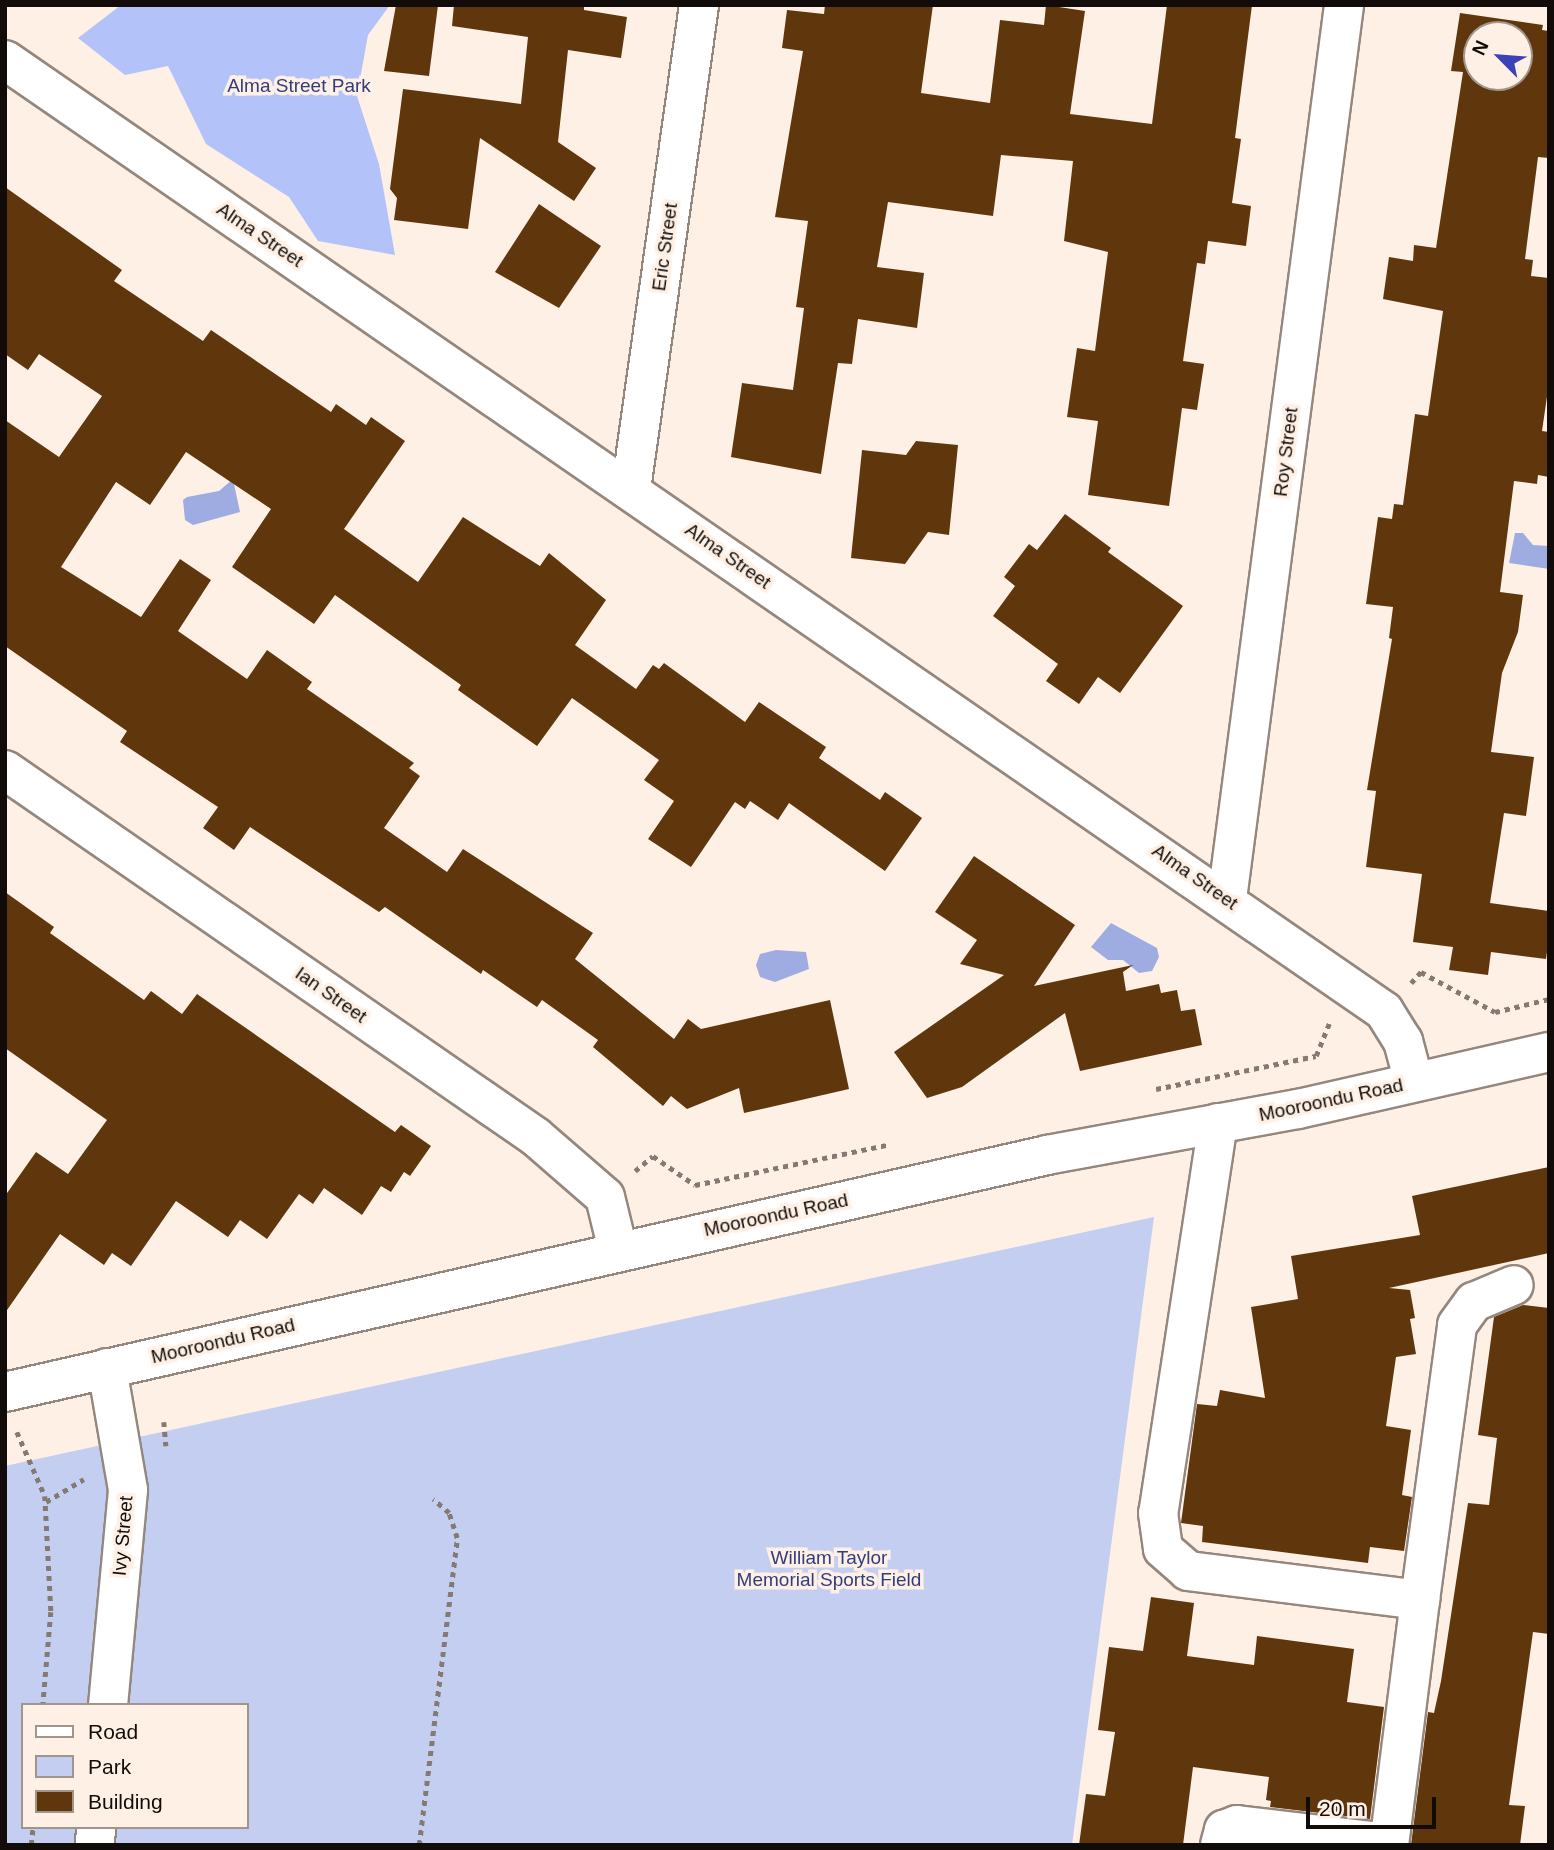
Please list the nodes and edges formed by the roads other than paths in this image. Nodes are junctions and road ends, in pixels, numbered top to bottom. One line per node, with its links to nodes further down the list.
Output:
1 (699, 5): 4 (street, Eric Street)
2 (1344, 5): 6 (street, Roy Street)
3 (5, 60): 4 (street, Alma Street)
4 (631, 489): 6 (street, Alma Street)
5 (5, 770): 10 (street, Ian Street)
6 (1227, 899): 8 (street, Alma Street)
7 (1549, 1052): 8 (street, Mooroondu Road)
8 (1414, 1082): 9 (street, Mooroondu Road)
9 (1218, 1124): 10 (street, Mooroondu Road); 14 (street)
10 (618, 1250): 12 (street, Mooroondu Road)
11 (1514, 1285): 14 (street)
12 (107, 1368): 13 (street, Mooroondu Road); 15 (street, Ivy Street)
13 (6, 1392)
14 (1420, 1600): 16 (street)
15 (108, 1703)
16 (1389, 1844): 17 (street)
17 (1220, 1845)

